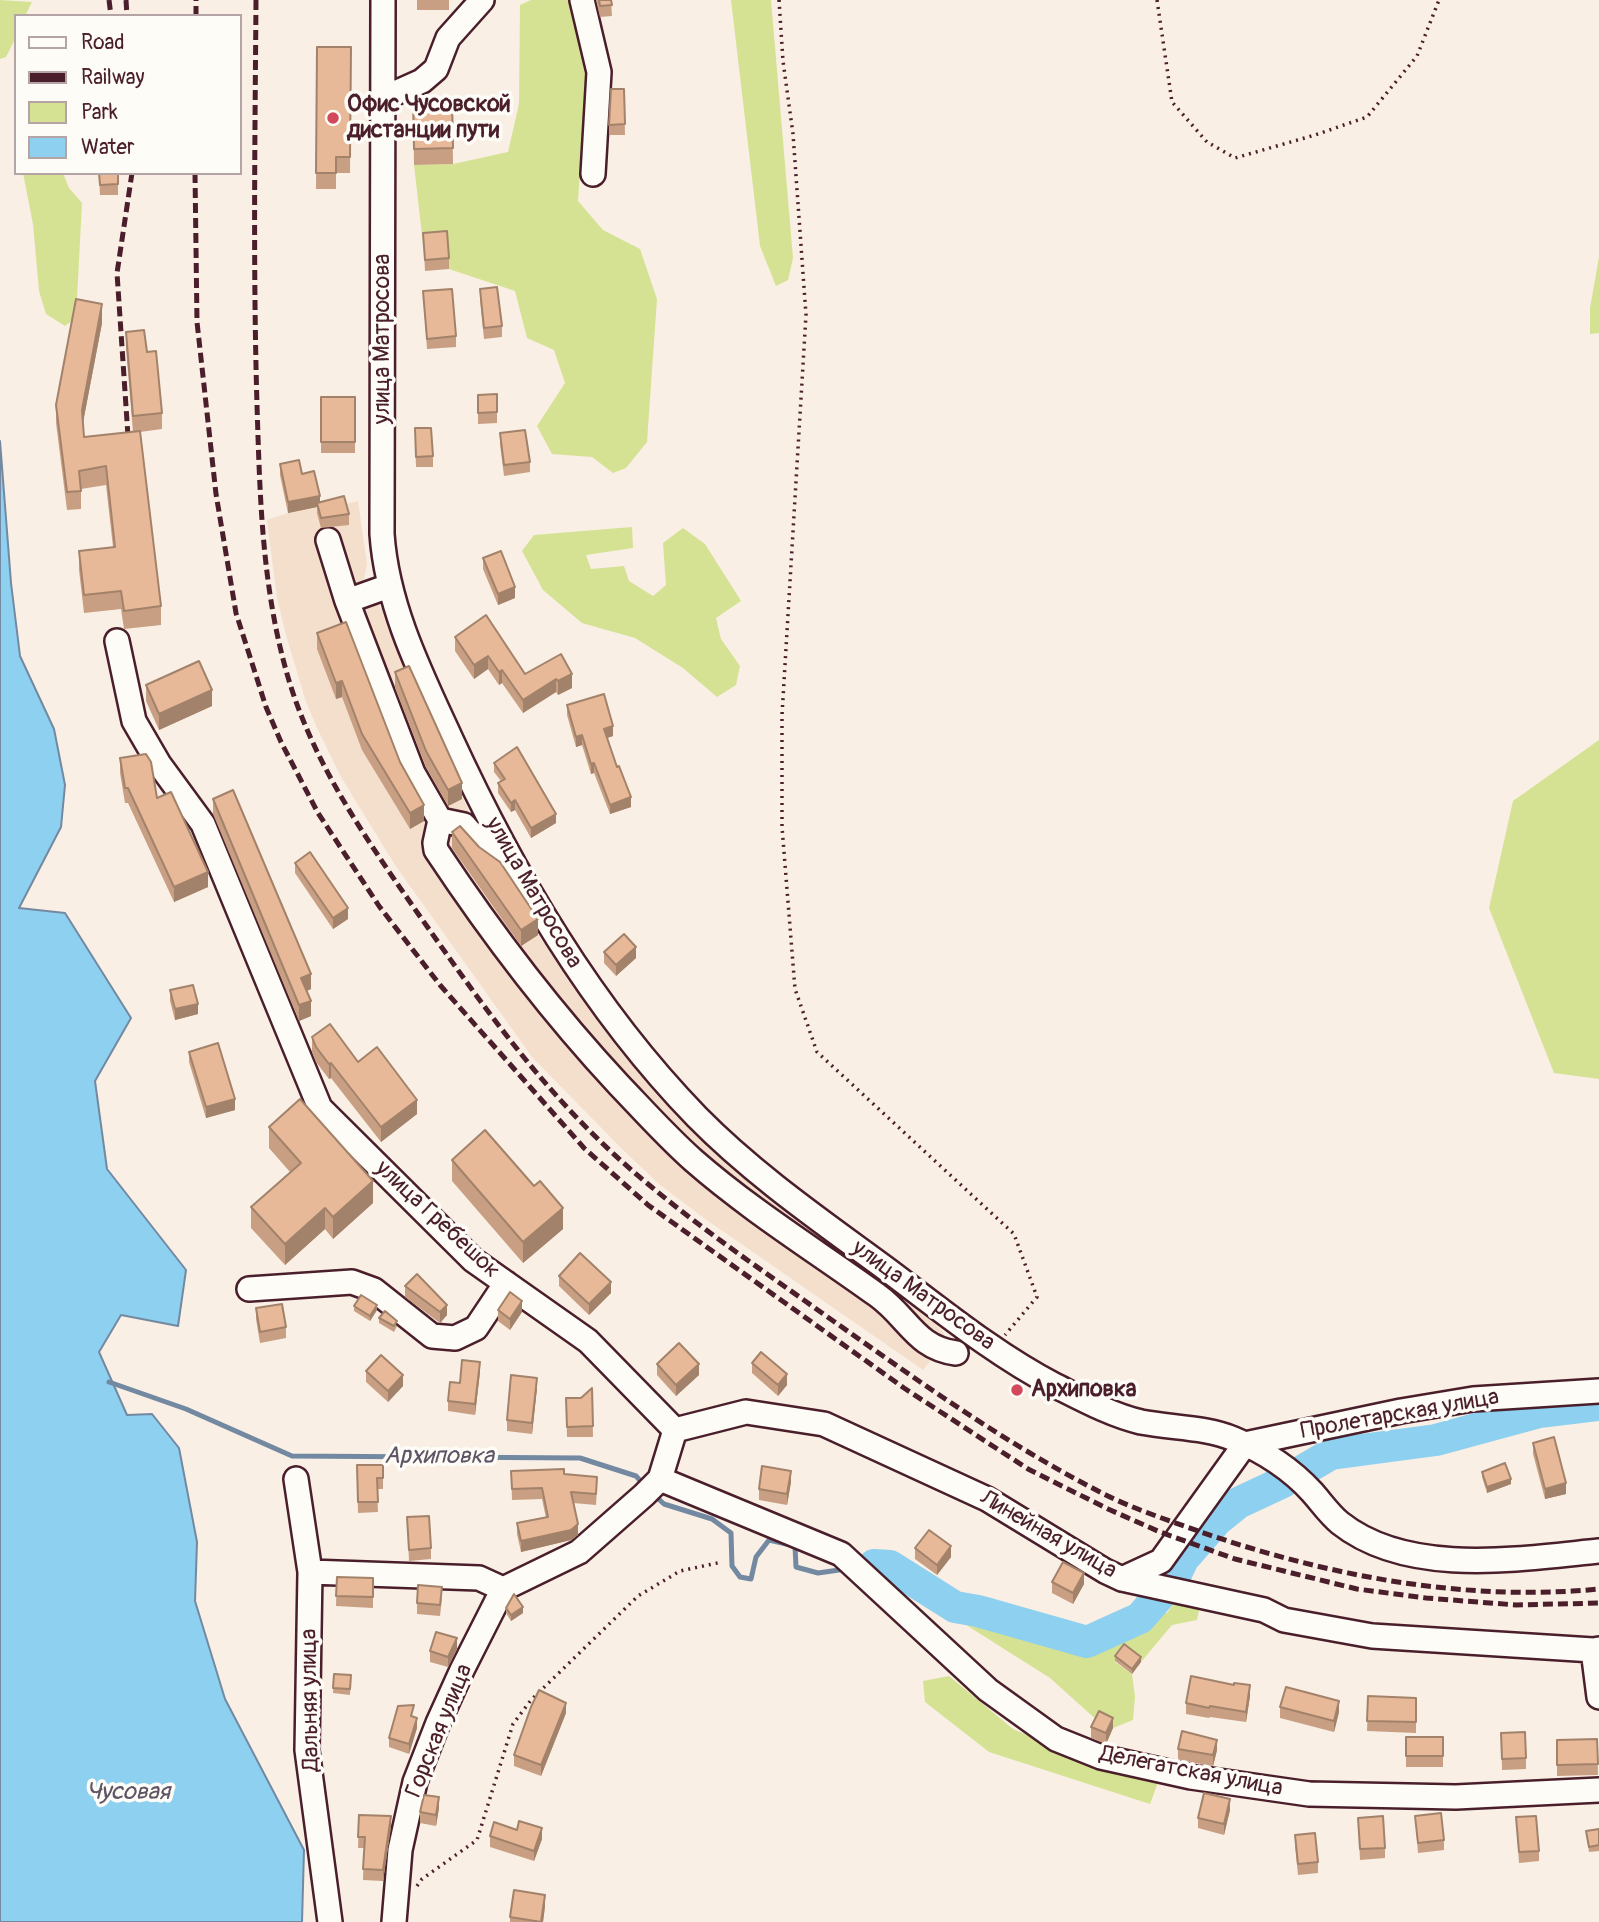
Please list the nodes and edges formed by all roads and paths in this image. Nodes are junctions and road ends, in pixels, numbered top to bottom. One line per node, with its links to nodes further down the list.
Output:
1 (383, 0): 7 (street, улица Матросова)
2 (482, 0): 7 (street)
3 (582, 0): 8 (street)
4 (779, 0): 17 (path)
5 (1157, 0): 6 (path)
6 (1439, 0)
7 (384, 98): 10 (street, улица Матросова)
8 (593, 174)
9 (328, 540): 11 (street)
10 (389, 586): 11 (street); 14 (street, улица Матросова)
11 (346, 601): 13 (street)
12 (117, 641): 15 (street, улица Гребешок)
13 (440, 820): 14 (street); 18 (street)
14 (516, 869): 17 (street, улица Матросова)
15 (506, 1283): 16 (street); 20 (street, улица Гребешок)
16 (249, 1289)
17 (993, 1348): 21 (street, улица Матросова)
18 (956, 1353)
19 (1599, 1391): 21 (street, Пролетарская улица)
20 (675, 1430): 23 (street); 27 (street, Линейная улица)
21 (1245, 1444): 24 (street); 27 (street)
22 (296, 1479): 26 (street, Дальняя улица)
23 (652, 1487): 28 (street); 31 (street, Делегатская улица)
24 (1599, 1551)
25 (722, 1562): 32 (path)
26 (310, 1572): 28 (street); 33 (street, Дальняя улица)
27 (1122, 1578): 29 (street, Линейная улица)
28 (503, 1589): 34 (street, Горская улица)
29 (1596, 1650): 30 (street)
30 (1599, 1697)
31 (1599, 1790)
32 (415, 1889)
33 (330, 1922)
34 (394, 1922)

